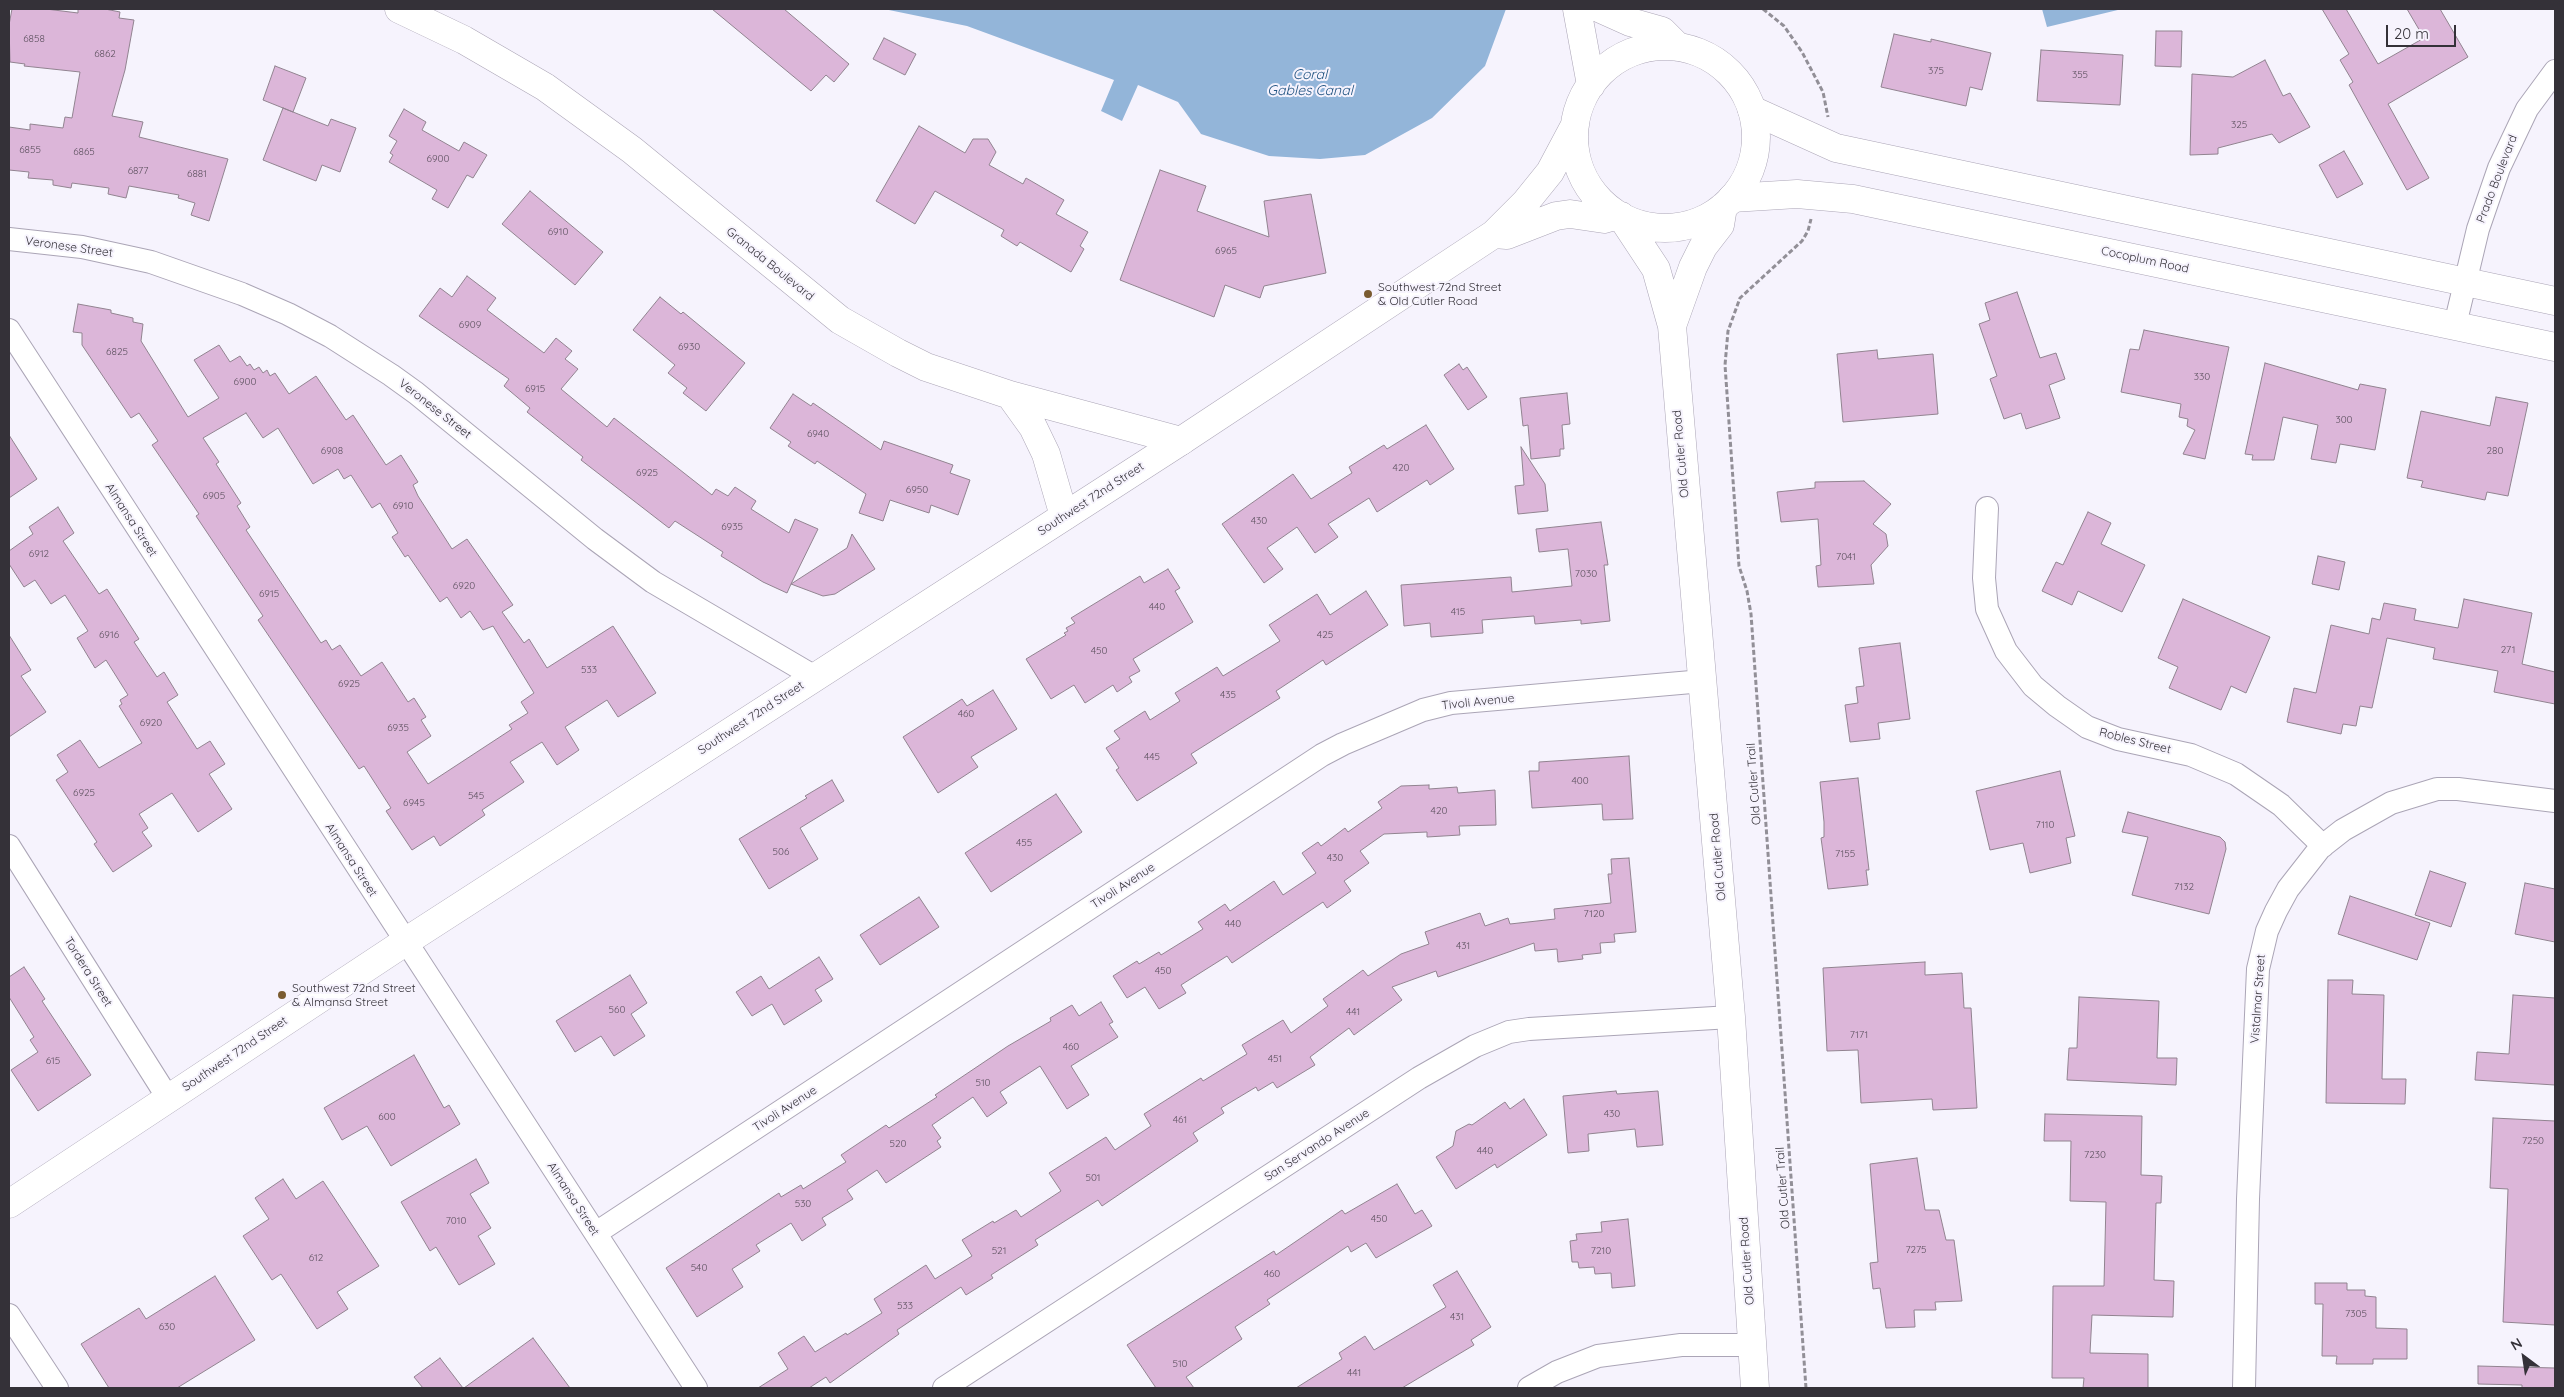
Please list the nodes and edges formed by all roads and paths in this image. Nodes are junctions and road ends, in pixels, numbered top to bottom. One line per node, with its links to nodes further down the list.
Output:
1 (399, 9): 22 (main road, Granada Boulevard)
2 (1577, 9): 7 (main road)
3 (1601, 9): 5 (main road)
4 (1763, 9): 9 (path)
5 (1678, 47): 7 (main road); 8 (main road)
6 (2555, 71): 16 (street, Prado Boulevard)
7 (1590, 85): 10 (main road)
8 (1752, 110): 11 (main road); 16 (main road)
9 (1828, 120)
10 (1575, 125): 13 (main road); 14 (main road, Southwest 72nd Street)
11 (1727, 202): 13 (main road); 18 (main road, Cocoplum Road); 19 (main road, Old Cutler Road)
12 (1812, 212): 43 (path, Old Cutler Trail)
13 (1620, 215): 14 (main road, Southwest 72nd Street); 19 (main road, Old Cutler Road)
14 (1494, 234): 23 (main road, Southwest 72nd Street)
15 (9, 239): 26 (street, Veronese Street)
16 (2464, 281): 17 (main road); 18 (street, Prado Boulevard)
17 (2555, 301)
18 (2454, 325): 21 (main road, Cocoplum Road)
19 (1672, 326): 27 (main road, Old Cutler Road)
20 (9, 330): 31 (street, Almansa Street)
21 (2555, 347)
22 (1010, 394): 23 (main road, Granada Boulevard); 25 (main road)
23 (1181, 441): 25 (main road, Southwest 72nd Street)
24 (1986, 508): 30 (street, Robles Street)
25 (1064, 516): 26 (main road, Southwest 72nd Street)
26 (814, 677): 31 (main road, Southwest 72nd Street)
27 (1703, 681): 32 (main road, Old Cutler Road); 35 (street, Tivoli Avenue)
28 (2555, 801): 30 (street, Vistalmar Street)
29 (9, 846): 33 (street, Tordera Street)
30 (2323, 846): 44 (street, Vistalmar Street)
31 (405, 942): 33 (main road, Southwest 72nd Street); 35 (street, Almansa Street)
32 (1732, 1017): 37 (main road, Old Cutler Road); 40 (street, San Servando Avenue)
33 (168, 1098): 34 (main road, Southwest 72nd Street)
34 (9, 1204)
35 (596, 1233): 39 (street, Almansa Street)
36 (9, 1315): 38 (street)
37 (1753, 1345): 41 (street); 42 (main road, Old Cutler Road)
38 (57, 1388)
39 (696, 1388)
40 (944, 1388)
41 (1529, 1388)
42 (1755, 1388)
43 (1806, 1388)
44 (2244, 1388)

